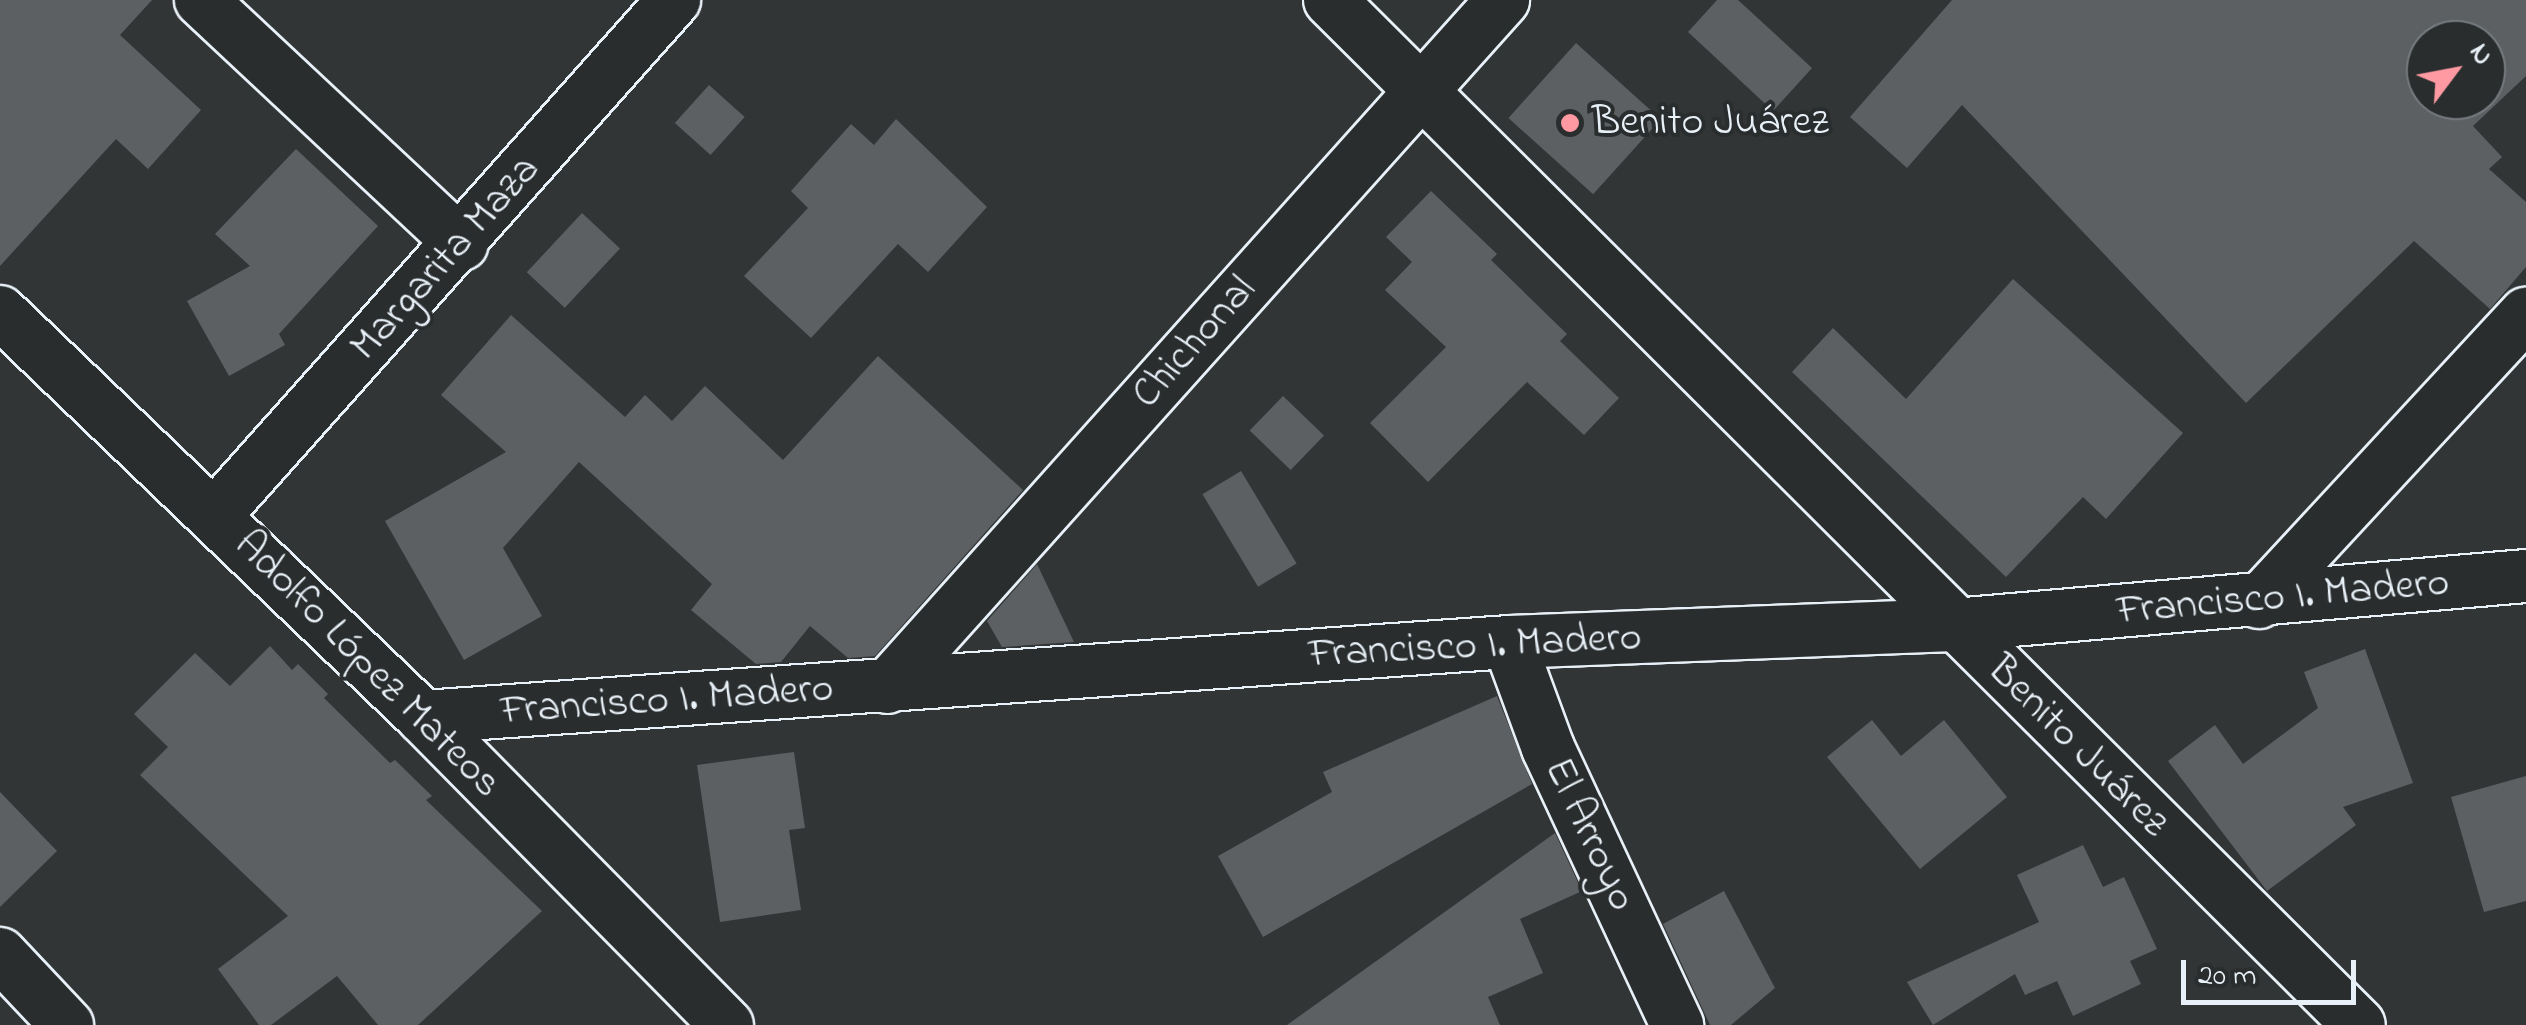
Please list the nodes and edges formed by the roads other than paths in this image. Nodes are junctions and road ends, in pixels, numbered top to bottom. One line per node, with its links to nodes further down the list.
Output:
1 (201, 0): 6 (street)
2 (674, 0): 6 (street, Margarita Maza)
3 (1330, 0): 5 (street, Benito Juárez)
4 (1502, 0): 5 (street, Chichonal)
5 (1422, 89): 12 (street, Benito Juárez); 14 (street, Chichonal)
6 (462, 244): 9 (street, Margarita Maza)
7 (0, 312): 9 (street, Adolfo López Mateos)
8 (2526, 314): 11 (street)
9 (215, 515): 15 (street, Adolfo López Mateos)
10 (2526, 576): 11 (street, Francisco I. Madero)
11 (2259, 602): 12 (street, Francisco I. Madero)
12 (1954, 625): 13 (street, Francisco I. Madero); 20 (street, Benito Juárez)
13 (1509, 642): 14 (street, Francisco I. Madero); 19 (street, El Arroyo)
14 (888, 687): 15 (street, Francisco I. Madero)
15 (423, 717): 18 (street, Adolfo López Mateos)
16 (0, 954): 17 (street)
17 (66, 1025)
18 (727, 1025)
19 (1677, 1025)
20 (2359, 1025)

